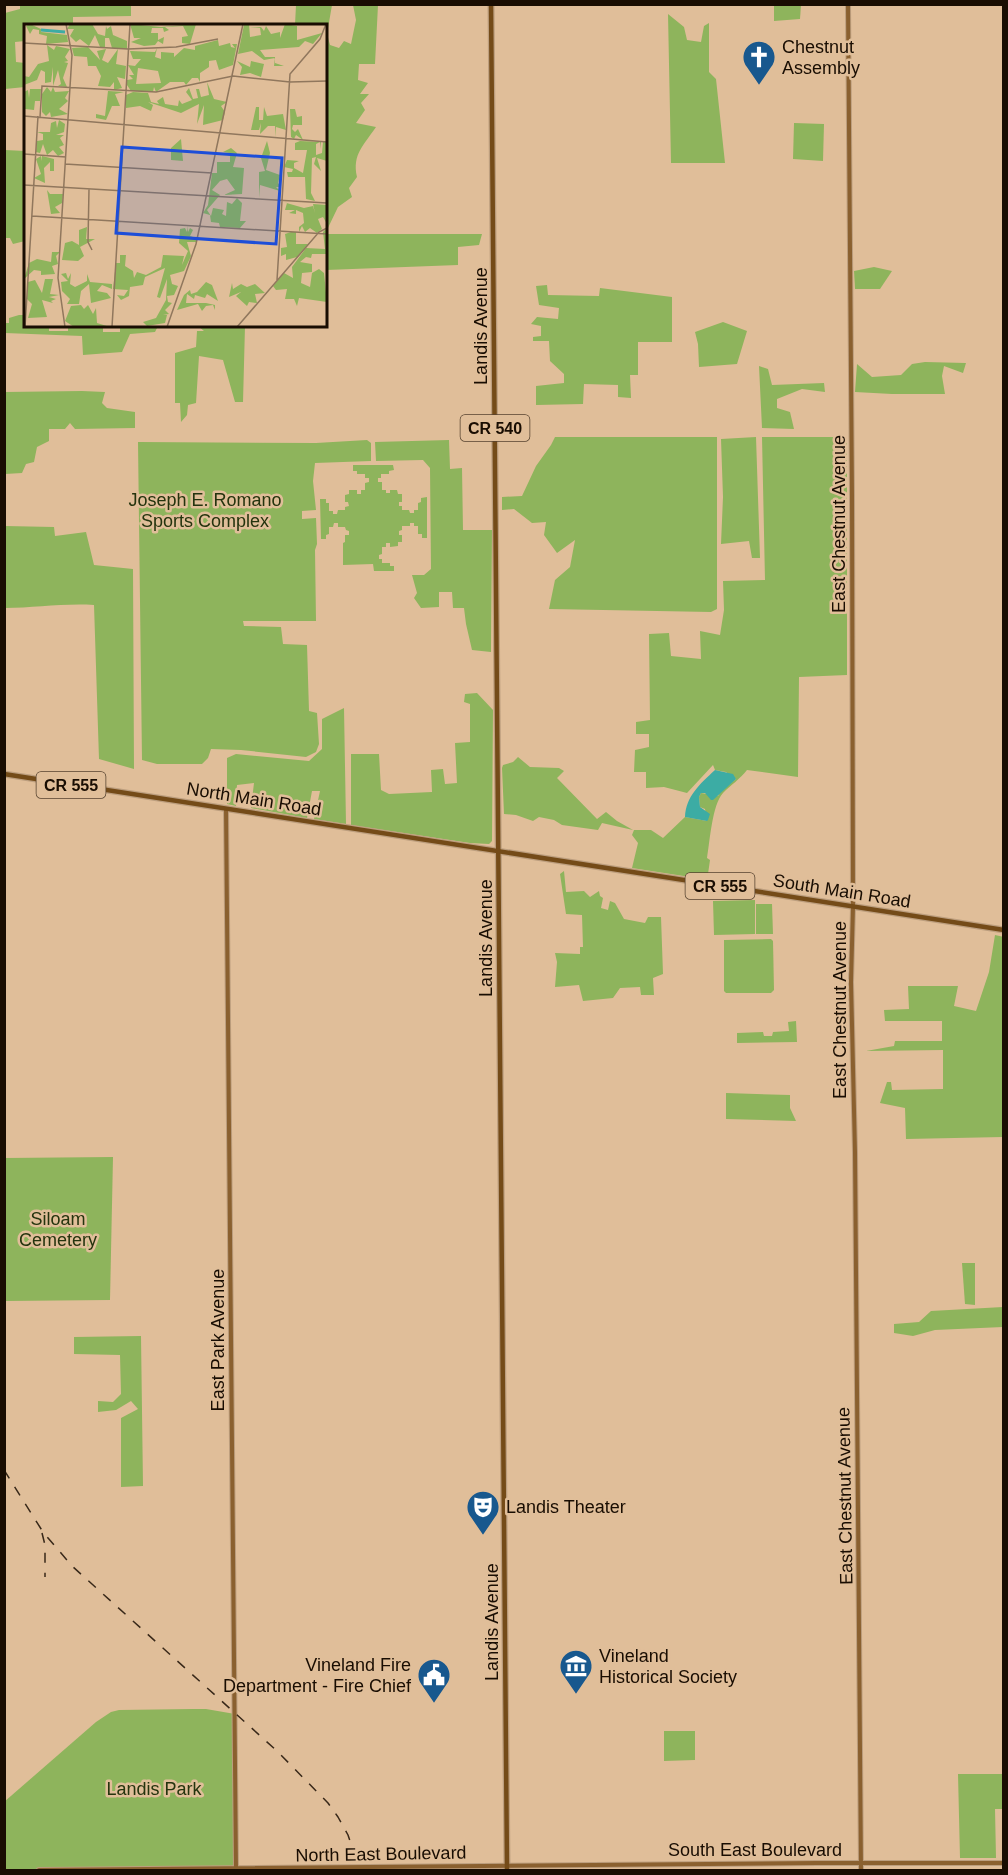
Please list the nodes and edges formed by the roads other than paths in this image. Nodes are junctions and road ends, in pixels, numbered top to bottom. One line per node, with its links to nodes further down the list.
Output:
1 (491, 4): 5 (main road, Landis Avenue / CR 540)
2 (848, 4): 6 (main road, East Chestnut Avenue)
3 (4, 774): 4 (main road, North Main Road / CR 555)
4 (226, 809): 5 (main road, North Main Road); 12 (main road, East Park Avenue)
5 (499, 851): 6 (main road, South Main Road / CR 555); 10 (main road, Landis Avenue)
6 (853, 907): 7 (main road, South Main Road / CR 555); 8 (main road, East Chestnut Avenue)
7 (1004, 930)
8 (861, 1863): 9 (main road, South East Boulevard); 10 (main road, South East Boulevard); 13 (main road, East Chestnut Avenue)
9 (1004, 1863)
10 (507, 1868): 12 (main road, North East Boulevard)
11 (39, 1870): 12 (main road, North East Boulevard)
12 (236, 1870)
13 (861, 1870)

